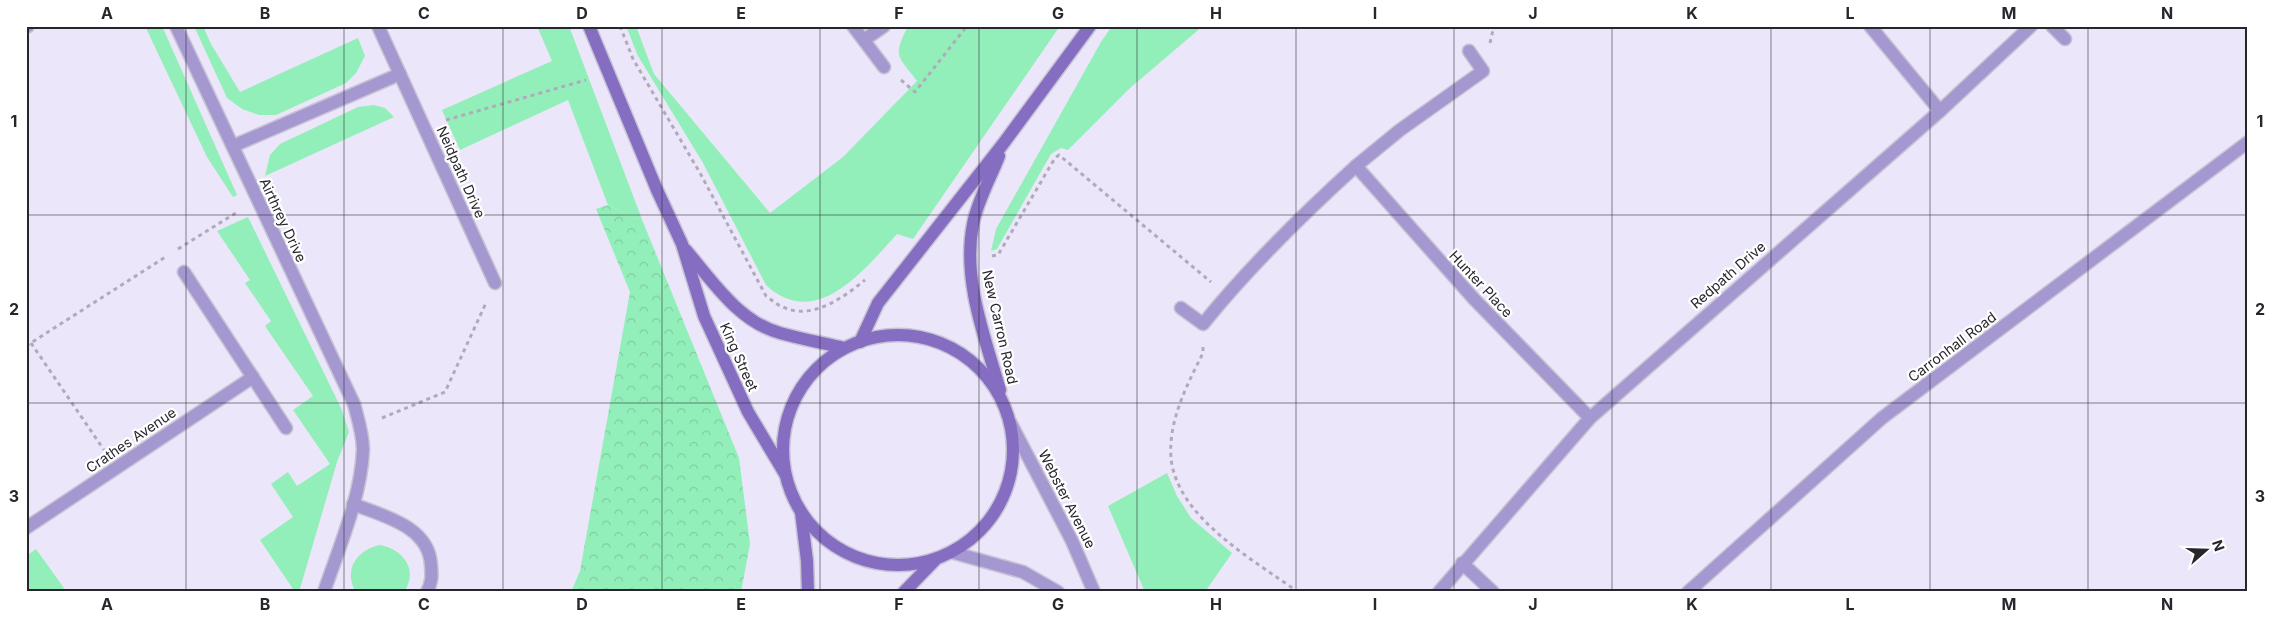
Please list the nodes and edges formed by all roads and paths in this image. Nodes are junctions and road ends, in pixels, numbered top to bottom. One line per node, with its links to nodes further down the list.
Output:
1 (176, 26): 23 (street, Airthrey Drive)
2 (378, 26): 18 (street, Neidpath Drive)
3 (589, 26): 17 (main road, King Street)
4 (620, 26): 15 (path)
5 (853, 26): 13 (street)
6 (884, 26): 13 (street)
7 (967, 26): 16 (path)
8 (1090, 26): 22 (main road, New Carron Road)
9 (1870, 26): 19 (street)
10 (2031, 26): 19 (street, Redpath Drive)
11 (2052, 26): 12 (street)
12 (2065, 38)
13 (864, 40): 16 (street)
14 (1469, 51): 24 (street)
15 (633, 59): 17 (path); 29 (path)
16 (884, 67)
17 (607, 71): 20 (path); 26 (main road, King Street)
18 (400, 74): 20 (street, Neidpath Drive); 23 (street)
19 (1940, 111): 40 (street, Redpath Drive)
20 (424, 126): 30 (street, Neidpath Drive)
21 (2248, 142): 61 (street, Carronhall Road)
22 (1003, 144): 27 (main road, New Carron Road); 34 (main road, New Carron Road)
23 (233, 146): 25 (street, Airthrey Drive)
24 (1356, 166): 31 (street); 40 (street, Hunter Place)
25 (258, 200): 35 (path); 42 (street, Airthrey Drive)
26 (682, 244): 37 (main road, King Street); 45 (main road, King Street)
27 (970, 260): 31 (path); 39 (main road, New Carron Road)
28 (184, 272): 38 (street)
29 (868, 277)
30 (495, 283): 42 (path)
31 (1227, 295): 33 (street)
32 (1181, 308): 33 (street)
33 (1203, 324): 58 (path)
34 (860, 342): 37 (main road); 39 (main road)
35 (31, 343): 36 (path); 44 (path)
36 (26, 346)
37 (844, 348): 45 (main road)
38 (253, 377): 43 (street); 44 (street, Crathes Avenue)
39 (1003, 402): 41 (main road)
40 (1590, 418): 51 (street, Redpath Drive)
41 (1010, 422): 49 (main road); 57 (street, Webster Avenue)
42 (361, 427): 46 (street, Airthrey Drive)
43 (286, 428)
44 (116, 468): 48 (street, Crathes Avenue)
45 (786, 476): 47 (main road)
46 (353, 504): 52 (street, Airthrey Drive); 53 (street)
47 (801, 512): 50 (main road); 54 (main road)
48 (26, 528)
49 (951, 552): 50 (main road); 56 (street)
50 (936, 559): 55 (main road)
51 (1462, 563): 59 (street, Redpath Drive); 60 (street)
52 (324, 592)
53 (427, 592)
54 (808, 592)
55 (904, 592)
56 (1058, 592)
57 (1094, 592)
58 (1298, 592)
59 (1439, 592)
60 (1493, 592)
61 (1688, 592)

